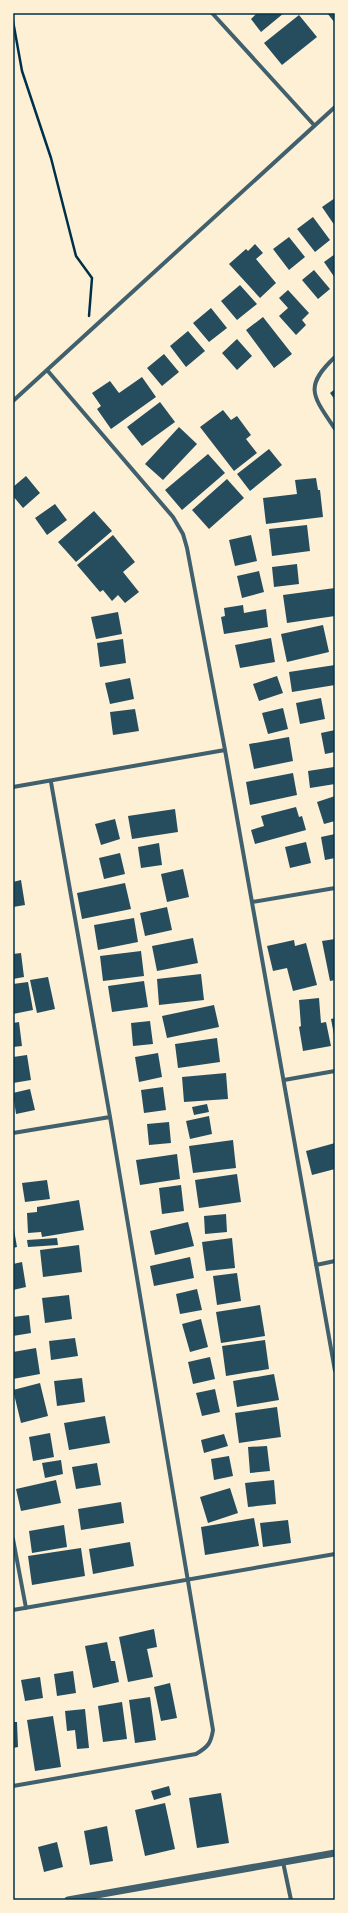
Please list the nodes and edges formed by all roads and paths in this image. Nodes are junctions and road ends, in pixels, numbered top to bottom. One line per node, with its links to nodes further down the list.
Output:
1 (212, 13): 4 (street)
2 (13, 21): 5 (path)
3 (335, 106): 4 (street)
4 (314, 126): 5 (street)
5 (88, 333): 7 (street)
6 (335, 357): 9 (street)
7 (47, 370): 8 (street); 10 (street)
8 (13, 401)
9 (335, 429)
10 (225, 750): 11 (street); 14 (street)
11 (51, 782): 12 (street); 17 (street)
12 (13, 787)
13 (335, 888): 14 (street)
14 (252, 902): 16 (street)
15 (335, 1071): 16 (street)
16 (284, 1080): 20 (street)
17 (110, 1117): 18 (street); 24 (street)
18 (13, 1133)
19 (335, 1261): 20 (street)
20 (316, 1265): 21 (street)
21 (335, 1370)
22 (13, 1538): 25 (street)
23 (335, 1554): 24 (street)
24 (189, 1579): 25 (street); 27 (street)
25 (26, 1608): 26 (street)
26 (13, 1610)
27 (13, 1786)
28 (335, 1853): 29 (street)
29 (283, 1862): 30 (street); 31 (street)
30 (68, 1900)
31 (291, 1900)

